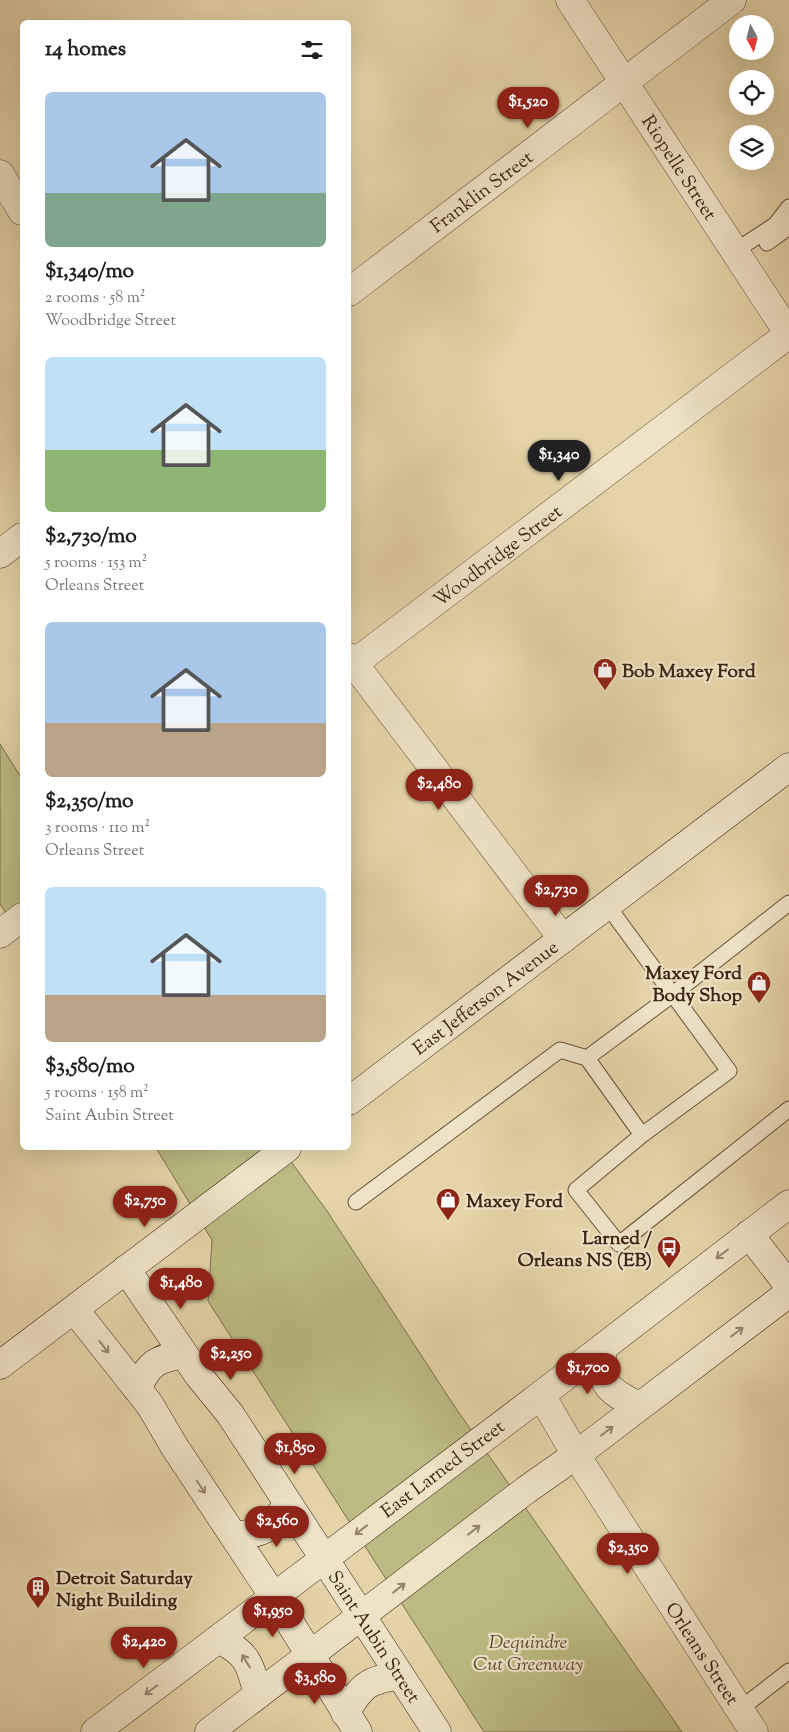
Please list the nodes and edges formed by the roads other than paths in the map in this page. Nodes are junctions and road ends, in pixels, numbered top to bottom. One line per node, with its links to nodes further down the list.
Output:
1 (570, 0): 3 (street, Riopelle Street)
2 (732, 0): 3 (street, Franklin Street)
3 (624, 82): 8 (street, Riopelle Street); 9 (street, Franklin Street)
4 (0, 174): 5 (street)
5 (20, 207)
6 (789, 207): 8 (lane)
7 (789, 227): 8 (lane)
8 (738, 256): 10 (street, Riopelle Street)
9 (351, 290)
10 (789, 334): 13 (street, Woodbridge Street)
11 (20, 539): 12 (street)
12 (0, 554)
13 (351, 661)
14 (351, 663): 20 (street)
15 (789, 767): 17 (street, East Jefferson Avenue)
16 (789, 903): 21 (lane)
17 (607, 905): 20 (street, East Jefferson Avenue); 21 (lane)
18 (20, 919): 19 (street)
19 (0, 934)
20 (563, 939): 23 (street, East Jefferson Avenue)
21 (672, 995): 22 (lane); 25 (lane)
22 (587, 1058): 25 (lane); 27 (lane)
23 (351, 1099)
24 (789, 1109): 25 (lane)
25 (642, 1136)
26 (283, 1151): 30 (street)
27 (356, 1202)
28 (789, 1204): 29 (street, East Larned Street)
29 (749, 1234): 31 (street); 34 (street, East Larned Street, one-way to 34)
30 (126, 1270): 33 (street); 35 (street, Saint Aubin Street)
31 (789, 1286)
32 (789, 1293): 39 (street, one-way to 32)
33 (74, 1309): 36 (street); 37 (street, one-way to 37)
34 (603, 1347): 38 (street, East Larned Street); 39 (street)
35 (184, 1354): 37 (street); 41 (street, Saint Aubin Street)
36 (0, 1364)
37 (137, 1389): 42 (street, one-way to 42)
38 (541, 1395): 40 (street, Orleans Street); 43 (street, East Larned Street, one-way to 43)
39 (639, 1406): 40 (street, one-way to 39)
40 (576, 1455): 45 (street, one-way to 40); 51 (street, Orleans Street)
41 (288, 1504): 42 (street); 43 (street, Saint Aubin Street)
42 (234, 1536): 44 (street)
43 (324, 1558): 44 (street, East Larned Street); 45 (street, Saint Aubin Street)
44 (274, 1597): 46 (street, East Larned Street); 47 (street)
45 (362, 1617): 47 (street); 49 (street, Saint Aubin Street)
46 (218, 1639): 50 (street, one-way to 46); 53 (street, East Larned Street, one-way to 53)
47 (310, 1656): 50 (street); 52 (street)
48 (789, 1671): 51 (lane)
49 (400, 1675): 52 (street); 55 (street, Saint Aubin Street)
50 (258, 1695): 54 (street)
51 (740, 1709): 56 (street, Orleans Street)
52 (352, 1722)
53 (95, 1732)
54 (210, 1732)
55 (437, 1732)
56 (754, 1732)

